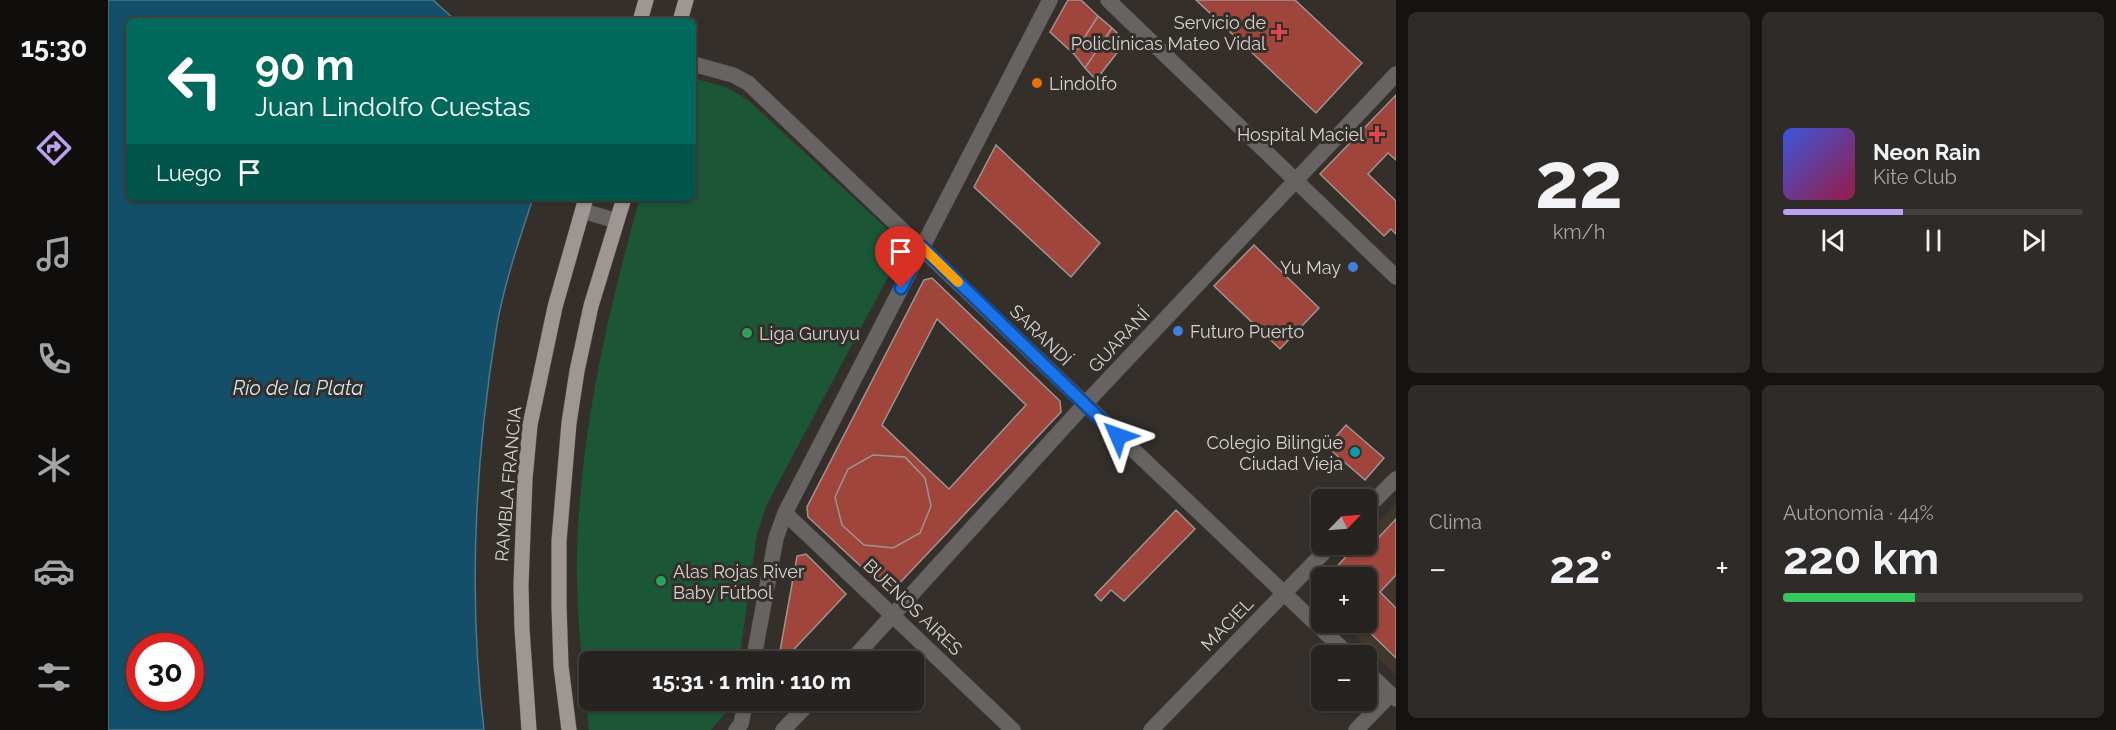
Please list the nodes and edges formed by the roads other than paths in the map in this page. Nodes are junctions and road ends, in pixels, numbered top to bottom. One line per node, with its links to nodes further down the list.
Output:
1 (646, 0): 5 (main road)
2 (686, 0): 6 (main road)
3 (1050, 0): 13 (street)
4 (1108, 0): 9 (street)
5 (641, 18)
6 (681, 18)
7 (696, 65): 13 (street, SARANDÍ)
8 (1396, 74): 9 (street, GUARANÍ)
9 (1295, 181): 14 (street); 15 (street, GUARANÍ)
10 (623, 201): 12 (main road)
11 (584, 204): 12 (street, RAMBLA FRANCIA); 30 (main road, RAMBLA FRANCIA)
12 (617, 221): 31 (main road)
13 (922, 247): 15 (street, SARANDÍ); 18 (street)
14 (1396, 277)
15 (1085, 404): 20 (street, SARANDÍ); 21 (street, GUARANÍ)
16 (1396, 479): 17 (street)
17 (1377, 498)
18 (785, 513): 21 (street, BUENOS AIRES); 23 (street)
19 (1321, 555): 20 (street, MACIEL)
20 (1285, 593): 22 (street, SARANDÍ); 34 (street, MACIEL)
21 (893, 616): 24 (street, GUARANÍ); 33 (street, BUENOS AIRES)
22 (1339, 645)
23 (755, 651)
24 (860, 651)
25 (1377, 682): 26 (street)
26 (1393, 697): 35 (street)
27 (744, 711): 29 (street)
28 (801, 711): 32 (street)
29 (740, 728)
30 (529, 730)
31 (569, 730)
32 (783, 730)
33 (1013, 730)
34 (1151, 730)
35 (1356, 730)

